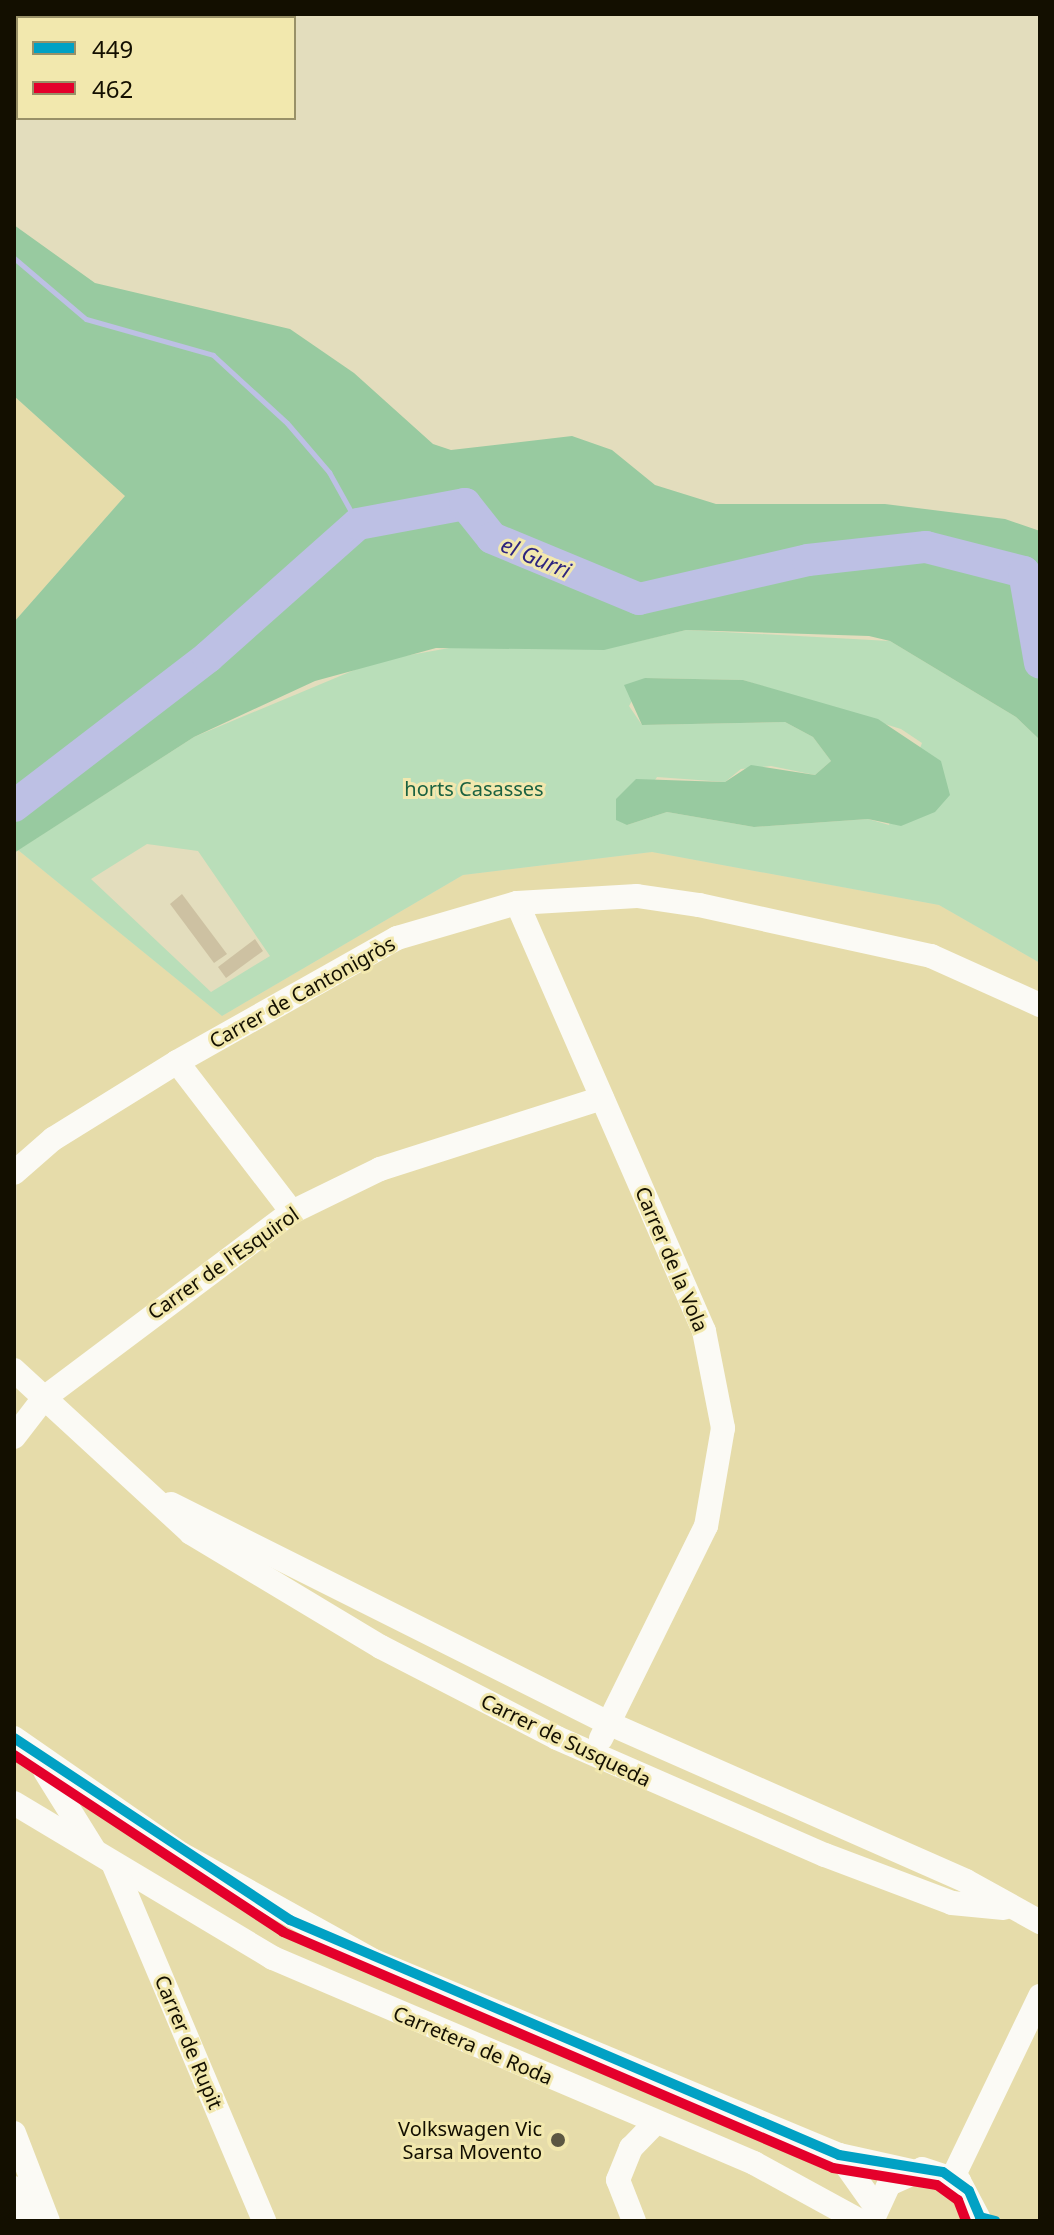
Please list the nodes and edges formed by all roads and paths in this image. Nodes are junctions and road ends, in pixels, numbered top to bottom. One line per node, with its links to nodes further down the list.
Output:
1 (517, 903): 2 (street, Carrer de Cantonigròs); 3 (street, Carrer de Cantonigròs); 4 (street, Carrer de la Vola)
2 (1040, 1005)
3 (177, 1062): 5 (street, Carrer de Cantonigròs); 6 (street)
4 (602, 1098): 6 (street, Carrer de l'Esquirol); 11 (street, Carrer de la Vola)
5 (14, 1173)
6 (292, 1212): 8 (street, Carrer de l'Esquirol)
7 (14, 1370): 8 (street, Carrer de Susqueda)
8 (44, 1398): 9 (street, Carrer de l'Esquirol); 10 (street, Carrer de Susqueda)
9 (14, 1437)
10 (163, 1501): 11 (street, Carrer de Susqueda); 14 (street, Carrer de Susqueda)
11 (608, 1723): 14 (street, Carrer de la Vola); 19 (street, Carrer de Susqueda)
12 (14, 1738): 16 (street)
13 (14, 1752): 15 (street)
14 (593, 1755): 19 (street, Carrer de Susqueda)
15 (41, 1766): 16 (street); 18 (street, Carretera de Roda)
16 (69, 1780): 24 (street)
17 (14, 1803): 18 (street, Carretera de Roda)
18 (104, 1857): 22 (street, Carretera de Roda); 32 (street, Carrer de Rupit)
19 (1004, 1908): 20 (street, Carrer de Susqueda)
20 (1040, 1922)
21 (1040, 1996): 26 (street)
22 (655, 2123): 28 (street, Carretera de Roda); 33 (street)
23 (14, 2133): 31 (street)
24 (839, 2155): 25 (street); 28 (street)
25 (911, 2171): 26 (street); 28 (street)
26 (953, 2177): 29 (street)
27 (14, 2188): 30 (street)
28 (869, 2216)
29 (985, 2220)
30 (27, 2221)
31 (48, 2221)
32 (264, 2221)
33 (634, 2221)

